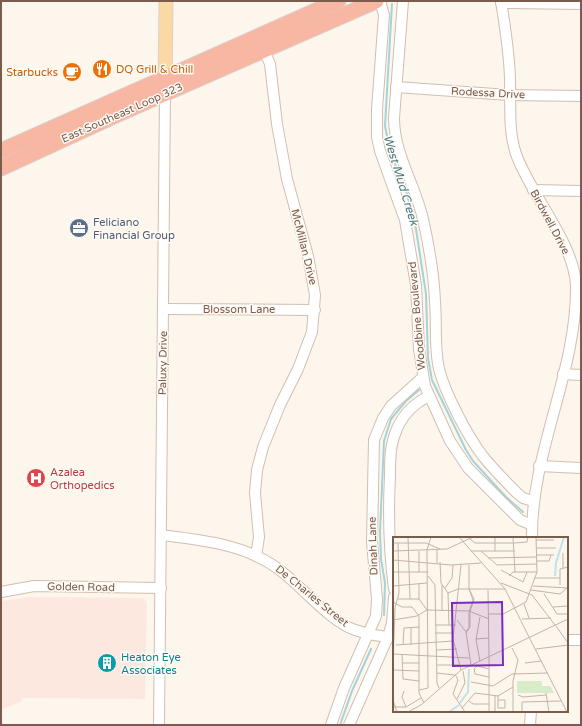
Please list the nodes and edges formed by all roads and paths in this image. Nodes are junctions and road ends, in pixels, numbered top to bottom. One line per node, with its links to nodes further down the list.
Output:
1 (166, 1): 9 (main road, Paluxy Drive)
2 (338, 1): 9 (highway, East Southeast Loop 323)
3 (376, 1): 8 (highway, East Southeast Loop 323)
4 (380, 1): 22 (street, Woodbine Boulevard)
5 (403, 1): 10 (street, Woodbine Boulevard)
6 (501, 2): 7 (street); 11 (street, Birdwell Drive)
7 (581, 4)
8 (264, 50): 9 (highway, East Southeast Loop 323); 19 (street, McMillan Drive)
9 (165, 87): 13 (highway, East Southeast Loop 323); 14 (highway, East Southeast Loop 323); 18 (street, Paluxy Drive)
10 (396, 87): 11 (street, Rodessa Drive); 26 (street, Woodbine Boulevard)
11 (509, 95): 12 (street, Rodessa Drive); 15 (street, Birdwell Drive)
12 (581, 96)
13 (1, 151)
14 (1, 168)
15 (533, 190): 16 (street); 17 (street, Birdwell Drive)
16 (581, 191)
17 (578, 283): 20 (street, Birdwell Drive)
18 (164, 309): 19 (street, Blossom Lane); 28 (street, Paluxy Drive)
19 (315, 310): 30 (street, McMillan Drive)
20 (563, 374): 21 (street); 24 (street, Birdwell Drive)
21 (581, 375)
22 (423, 377): 23 (street, Woodbine Boulevard); 35 (street, Dinah Lane)
23 (429, 396): 27 (street, Woodbine Boulevard); 31 (street, Dinah Lane)
24 (539, 466): 25 (street); 26 (street, Birdwell Drive)
25 (581, 468)
26 (533, 501): 27 (street, Birdwell Drive)
27 (532, 525): 29 (street, Birdwell Drive)
28 (161, 536): 30 (street, De Charles Street); 32 (street, Paluxy Drive)
29 (532, 537)
30 (256, 556): 35 (street, De Charles Street)
31 (393, 578)
32 (161, 588): 33 (street, Golden Road); 40 (street, Paluxy Drive)
33 (1, 592)
34 (393, 610): 36 (street)
35 (369, 633): 36 (street, De Charles Street); 41 (street, Dinah Lane)
36 (391, 637): 42 (street)
37 (568, 640): 38 (street)
38 (581, 640)
39 (531, 712): 43 (street)
40 (159, 725)
41 (331, 725)
42 (349, 725)
43 (530, 725)

